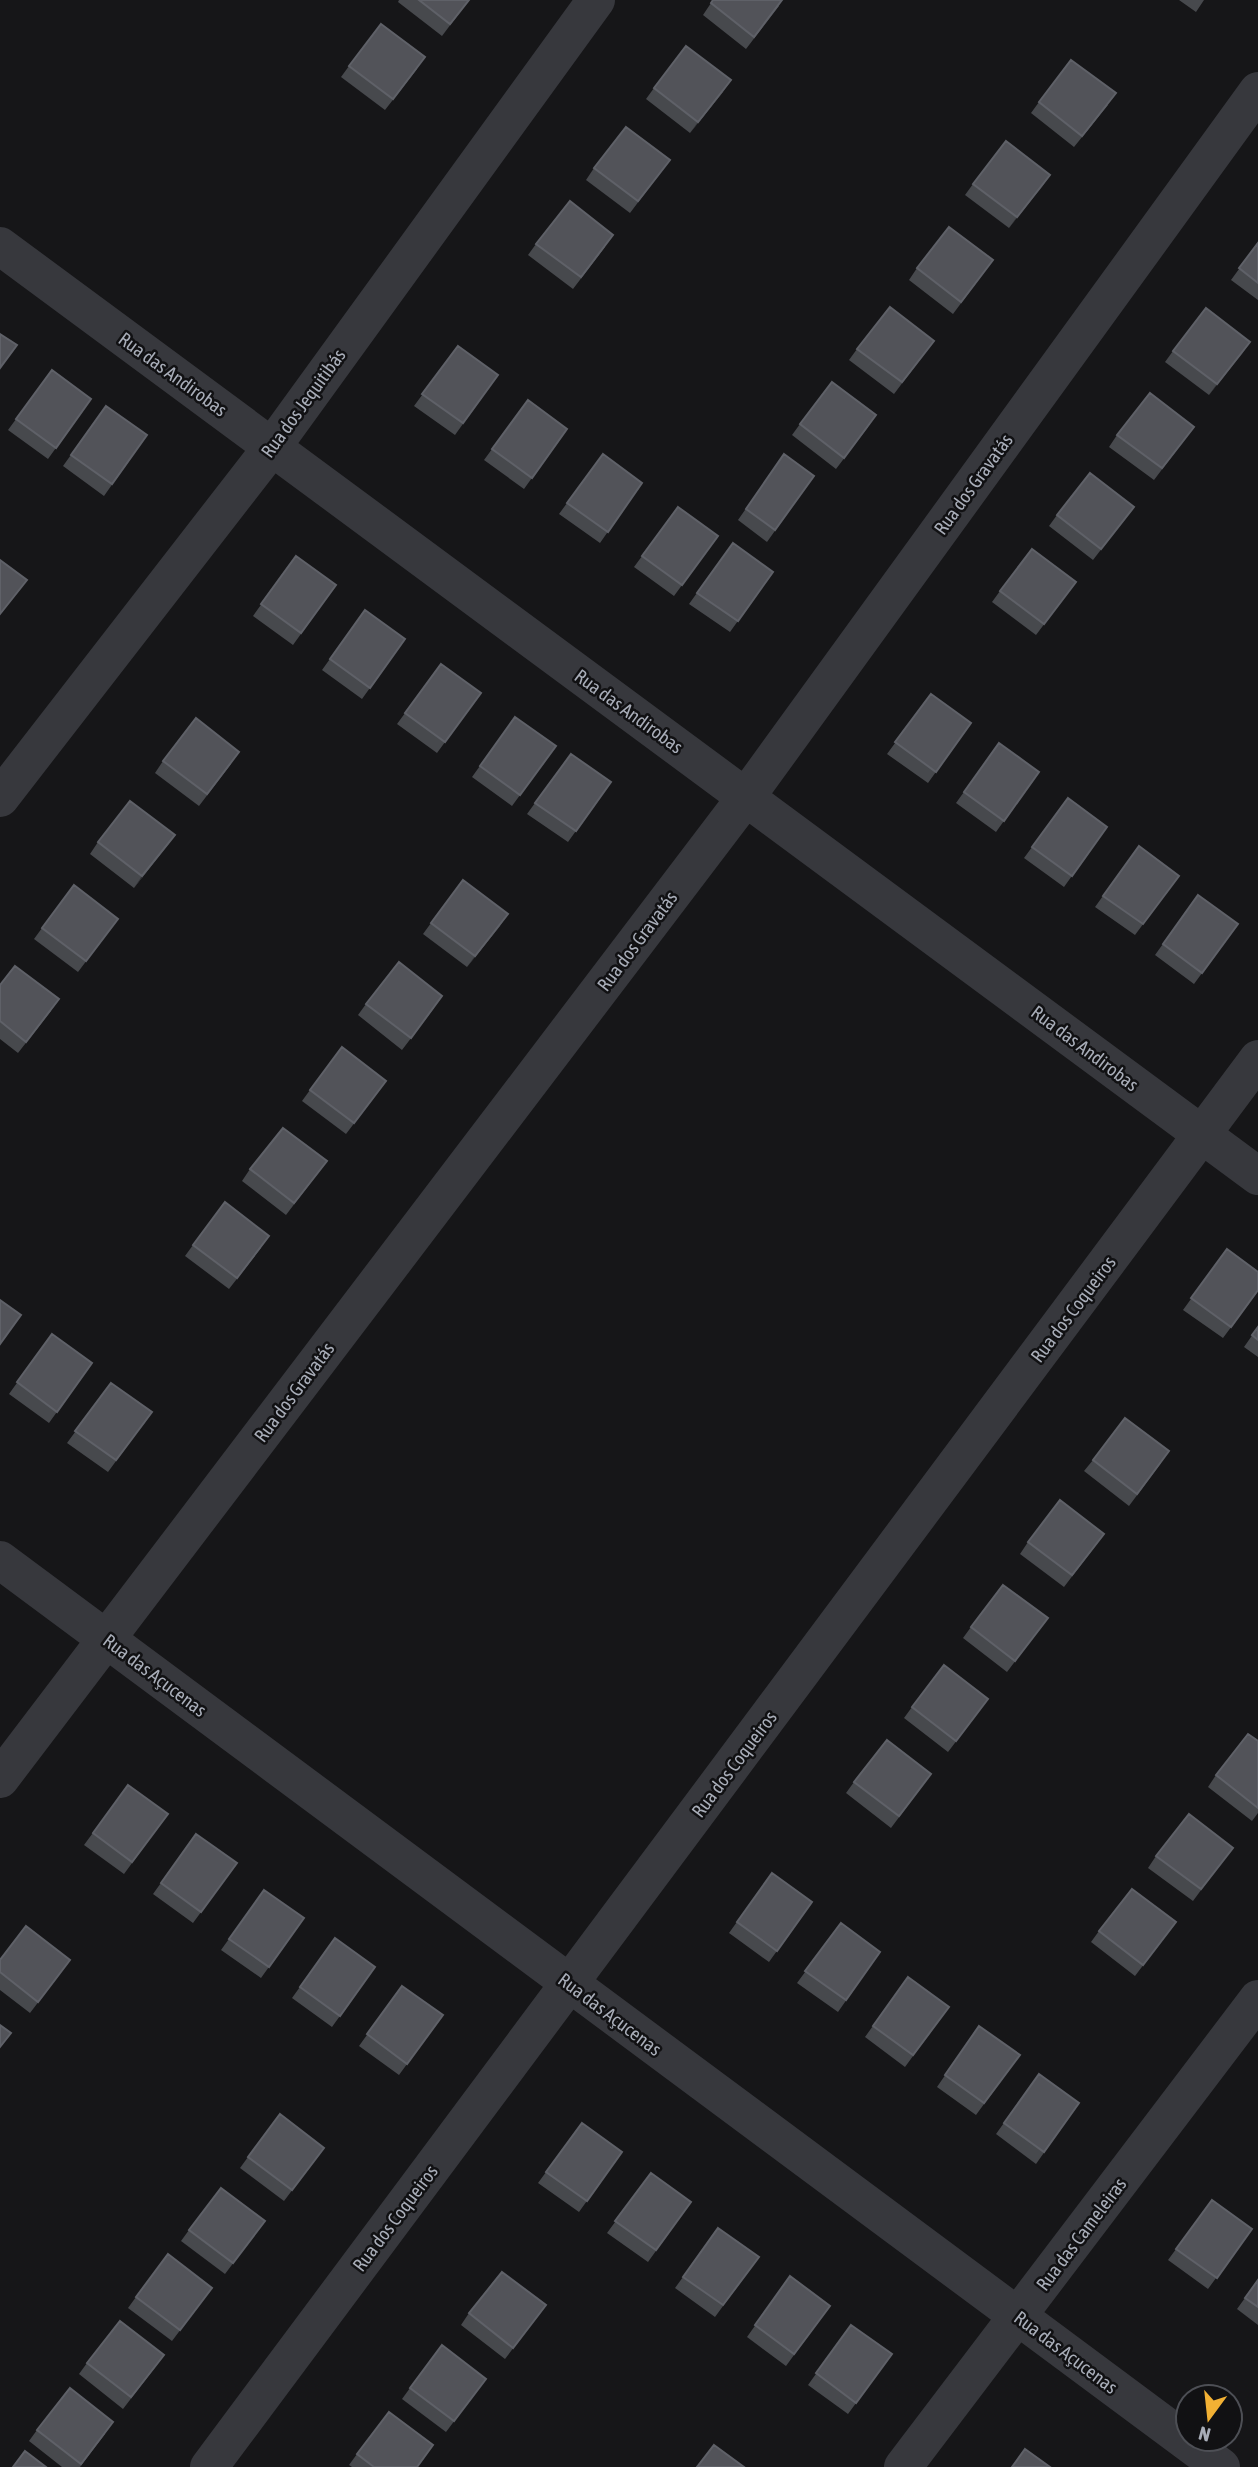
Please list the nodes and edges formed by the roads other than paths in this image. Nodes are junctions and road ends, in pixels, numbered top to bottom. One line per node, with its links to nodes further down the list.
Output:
1 (596, 0): 4 (street, Rua dos Jequitibás)
2 (1258, 91): 5 (street, Rua dos Gravatás)
3 (0, 246): 4 (street, Rua das Andirobas)
4 (272, 447): 5 (street, Rua das Andirobas); 6 (street, Rua dos Jequitibás)
5 (746, 797): 8 (street, Rua das Andirobas); 11 (street, Rua dos Gravatás)
6 (0, 798)
7 (1258, 1059): 8 (street, Rua dos Coqueiros)
8 (1203, 1135): 9 (street, Rua das Andirobas); 13 (street, Rua dos Coqueiros)
9 (1258, 1176)
10 (0, 1560): 11 (street, Rua das Açucenas)
11 (107, 1639): 12 (street, Rua dos Gravatás); 13 (street, Rua das Açucenas)
12 (0, 1779)
13 (570, 1984): 15 (street, Rua das Açucenas); 16 (street, Rua dos Coqueiros)
14 (1258, 1999): 15 (street, Rua das Cameleiras)
15 (1019, 2317): 17 (street, Rua das Cameleiras); 18 (street, Rua das Açucenas)
16 (208, 2467)
17 (903, 2467)
18 (1221, 2467)

